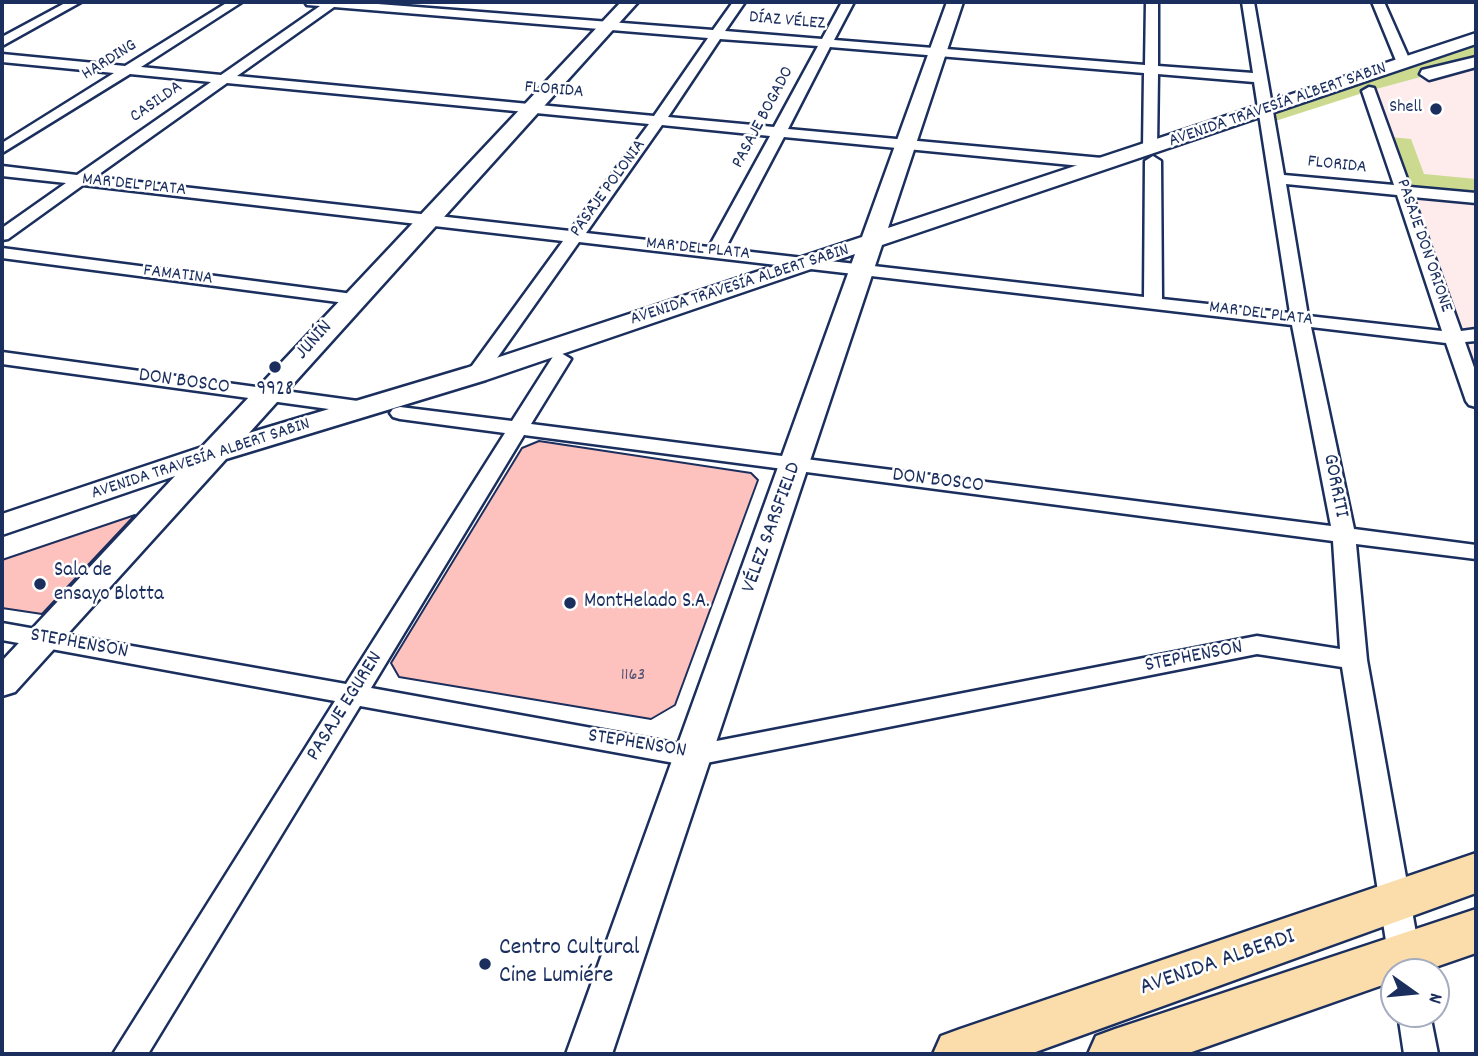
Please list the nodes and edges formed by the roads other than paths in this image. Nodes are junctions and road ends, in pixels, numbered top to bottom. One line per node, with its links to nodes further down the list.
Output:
1 (75, 2): 17 (street)
2 (236, 2): 24 (street, HARDING)
3 (312, 2): 12 (street, DÍAZ VÉLEZ)
4 (481, 2): 13 (street)
5 (630, 2): 14 (main road, JUNÍN)
6 (739, 2): 15 (street, PASAJE POLONIA)
7 (848, 2): 18 (street, PASAJE BOGADO)
8 (955, 2): 19 (main road, VÉLEZ SARSFIELD)
9 (1152, 2): 23 (street)
10 (1248, 2): 25 (street, GORRITI)
11 (1378, 2): 22 (street)
12 (333, 3): 13 (street, DÍAZ VÉLEZ); 26 (street, CASILDA)
13 (466, 14): 14 (street, DÍAZ VÉLEZ)
14 (608, 26): 15 (street, DÍAZ VÉLEZ); 28 (main road, JUNÍN)
15 (715, 34): 18 (street, DÍAZ VÉLEZ); 30 (street, PASAJE POLONIA)
16 (1476, 38): 22 (main road, AVENIDA TRAVESÍA ALBERT SABIN)
17 (2, 41)
18 (825, 43): 19 (street, DÍAZ VÉLEZ); 31 (street, PASAJE BOGADO)
19 (937, 52): 23 (street, DÍAZ VÉLEZ); 32 (main road, VÉLEZ SARSFIELD)
20 (2, 58): 24 (street, FLORIDA)
21 (1476, 62): 27 (main road, AVENIDA TRAVESÍA ALBERT SABIN)
22 (1404, 63): 29 (main road, AVENIDA TRAVESÍA ALBERT SABIN)
23 (1153, 69): 25 (street, DÍAZ VÉLEZ); 34 (street)
24 (128, 70): 26 (street, FLORIDA); 33 (street, HARDING)
25 (1261, 78): 29 (street, GORRITI)
26 (225, 79): 28 (street, FLORIDA); 38 (street, CASILDA)
27 (1369, 91): 29 (main road, AVENIDA TRAVESÍA ALBERT SABIN); 39 (street, PASAJE DON ORIONE)
28 (532, 109): 30 (street, FLORIDA); 41 (main road, JUNÍN)
29 (1267, 117): 34 (main road, AVENIDA TRAVESÍA ALBERT SABIN); 37 (street, GORRITI)
30 (658, 121): 31 (street, FLORIDA); 43 (street, PASAJE POLONIA)
31 (779, 132): 32 (street, FLORIDA); 44 (street, PASAJE BOGADO)
32 (906, 144): 35 (street, FLORIDA); 46 (main road, VÉLEZ SARSFIELD)
33 (2, 149)
34 (1151, 155): 35 (main road, AVENIDA TRAVESÍA ALBERT SABIN); 46 (main road, AVENIDA TRAVESÍA ALBERT SABIN); 49 (street)
35 (1102, 163): 46 (main road, AVENIDA TRAVESÍA ALBERT SABIN)
36 (2, 171): 38 (street, MAR DEL PLATA)
37 (1278, 179): 39 (street, FLORIDA); 50 (street, GORRITI)
38 (80, 180): 41 (street, MAR DEL PLATA); 42 (street, CASILDA)
39 (1405, 192): 40 (street, FLORIDA); 52 (street, PASAJE DON ORIONE)
40 (1476, 198)
41 (427, 219): 43 (street, MAR DEL PLATA); 48 (main road, JUNÍN)
42 (2, 235)
43 (575, 236): 44 (street, MAR DEL PLATA); 55 (street, PASAJE POLONIA)
44 (715, 252): 47 (street, MAR DEL PLATA)
45 (2, 253): 48 (street, FAMATINA)
46 (860, 258): 47 (main road, AVENIDA TRAVESÍA ALBERT SABIN); 47 (street, MAR DEL PLATA); 49 (street, MAR DEL PLATA); 54 (main road, AVENIDA TRAVESÍA ALBERT SABIN); 62 (main road, VÉLEZ SARSFIELD)
47 (811, 262): 55 (main road, AVENIDA TRAVESÍA ALBERT SABIN)
48 (354, 299): 56 (main road, JUNÍN)
49 (1153, 302): 50 (street, MAR DEL PLATA)
50 (1300, 320): 52 (street, MAR DEL PLATA); 65 (street, GORRITI)
51 (1476, 335): 52 (street, MAR DEL PLATA)
52 (1455, 338): 57 (street, PASAJE DON ORIONE)
53 (2, 358): 56 (street, DON BOSCO)
54 (561, 359): 59 (main road, AVENIDA TRAVESÍA ALBERT SABIN); 60 (street, PASAJE EGUREN)
55 (476, 374): 58 (main road, AVENIDA TRAVESÍA ALBERT SABIN)
56 (267, 394): 58 (street, DON BOSCO); 61 (main road, JUNÍN)
57 (1476, 401)
58 (365, 408): 61 (main road, AVENIDA TRAVESÍA ALBERT SABIN)
59 (400, 413): 60 (street, DON BOSCO); 63 (main road, AVENIDA TRAVESÍA ALBERT SABIN)
60 (517, 430): 62 (street, DON BOSCO); 72 (street, PASAJE EGUREN)
61 (211, 454): 63 (main road, JUNÍN); 64 (main road, AVENIDA TRAVESÍA ALBERT SABIN)
62 (796, 463): 65 (street, DON BOSCO); 73 (main road, VÉLEZ SARSFIELD)
63 (184, 484): 66 (main road, AVENIDA TRAVESÍA ALBERT SABIN); 69 (main road, JUNÍN)
64 (2, 525)
65 (1343, 534): 67 (street, DON BOSCO); 70 (street, GORRITI)
66 (2, 544)
67 (1476, 552)
68 (2, 631): 69 (street, STEPHENSON)
69 (42, 639): 71 (main road, JUNÍN); 72 (street, STEPHENSON)
70 (1354, 660): 73 (street, STEPHENSON); 75 (street, GORRITI)
71 (2, 683)
72 (353, 695): 73 (street, STEPHENSON); 81 (street, PASAJE EGUREN)
73 (691, 756): 82 (main road, VÉLEZ SARSFIELD)
74 (1476, 873): 75 (main road, AVENIDA ALBERDI)
75 (1393, 902): 77 (street, GORRITI); 83 (main road, AVENIDA ALBERDI)
76 (1476, 931): 78 (main road)
77 (1405, 958)
78 (1417, 958)
79 (1380, 971): 84 (main road)
80 (1416, 1028): 85 (street)
81 (130, 1054)
82 (589, 1054)
83 (960, 1054)
84 (1115, 1054)
85 (1420, 1054)

